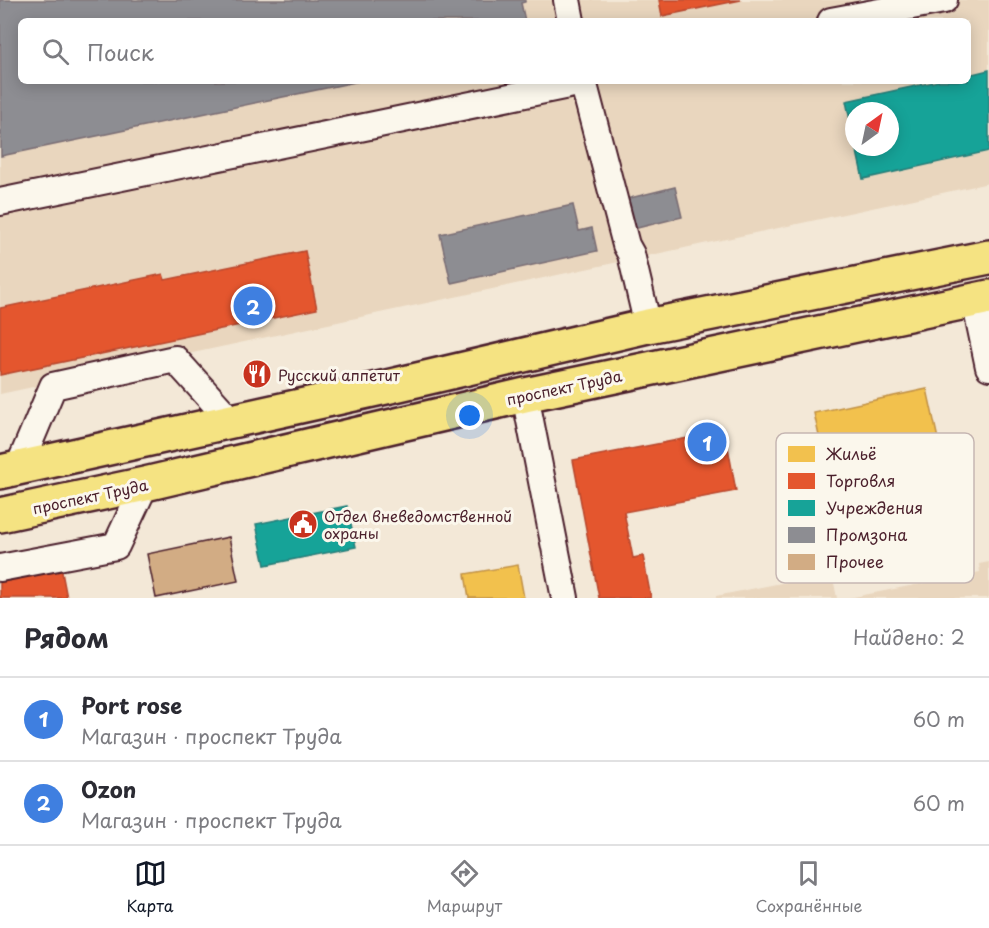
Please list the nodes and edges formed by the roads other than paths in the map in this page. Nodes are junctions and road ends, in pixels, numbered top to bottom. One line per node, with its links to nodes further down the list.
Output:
1 (567, 0): 3 (street)
2 (944, 0): 4 (street)
3 (570, 18)
4 (847, 18)
5 (573, 84): 7 (street)
6 (584, 84): 10 (street)
7 (0, 202)
8 (989, 257): 10 (main road)
9 (982, 298): 12 (street); 13 (main road, проспект Труда)
10 (648, 326): 11 (main road)
11 (519, 356): 13 (main road); 14 (main road)
12 (989, 367)
13 (525, 395): 16 (main road, проспект Труда); 19 (street)
14 (231, 421): 15 (main road); 15 (street)
15 (9, 470)
16 (145, 484): 17 (main road, проспект Труда); 18 (street)
17 (0, 515)
18 (0, 568)
19 (565, 598)

